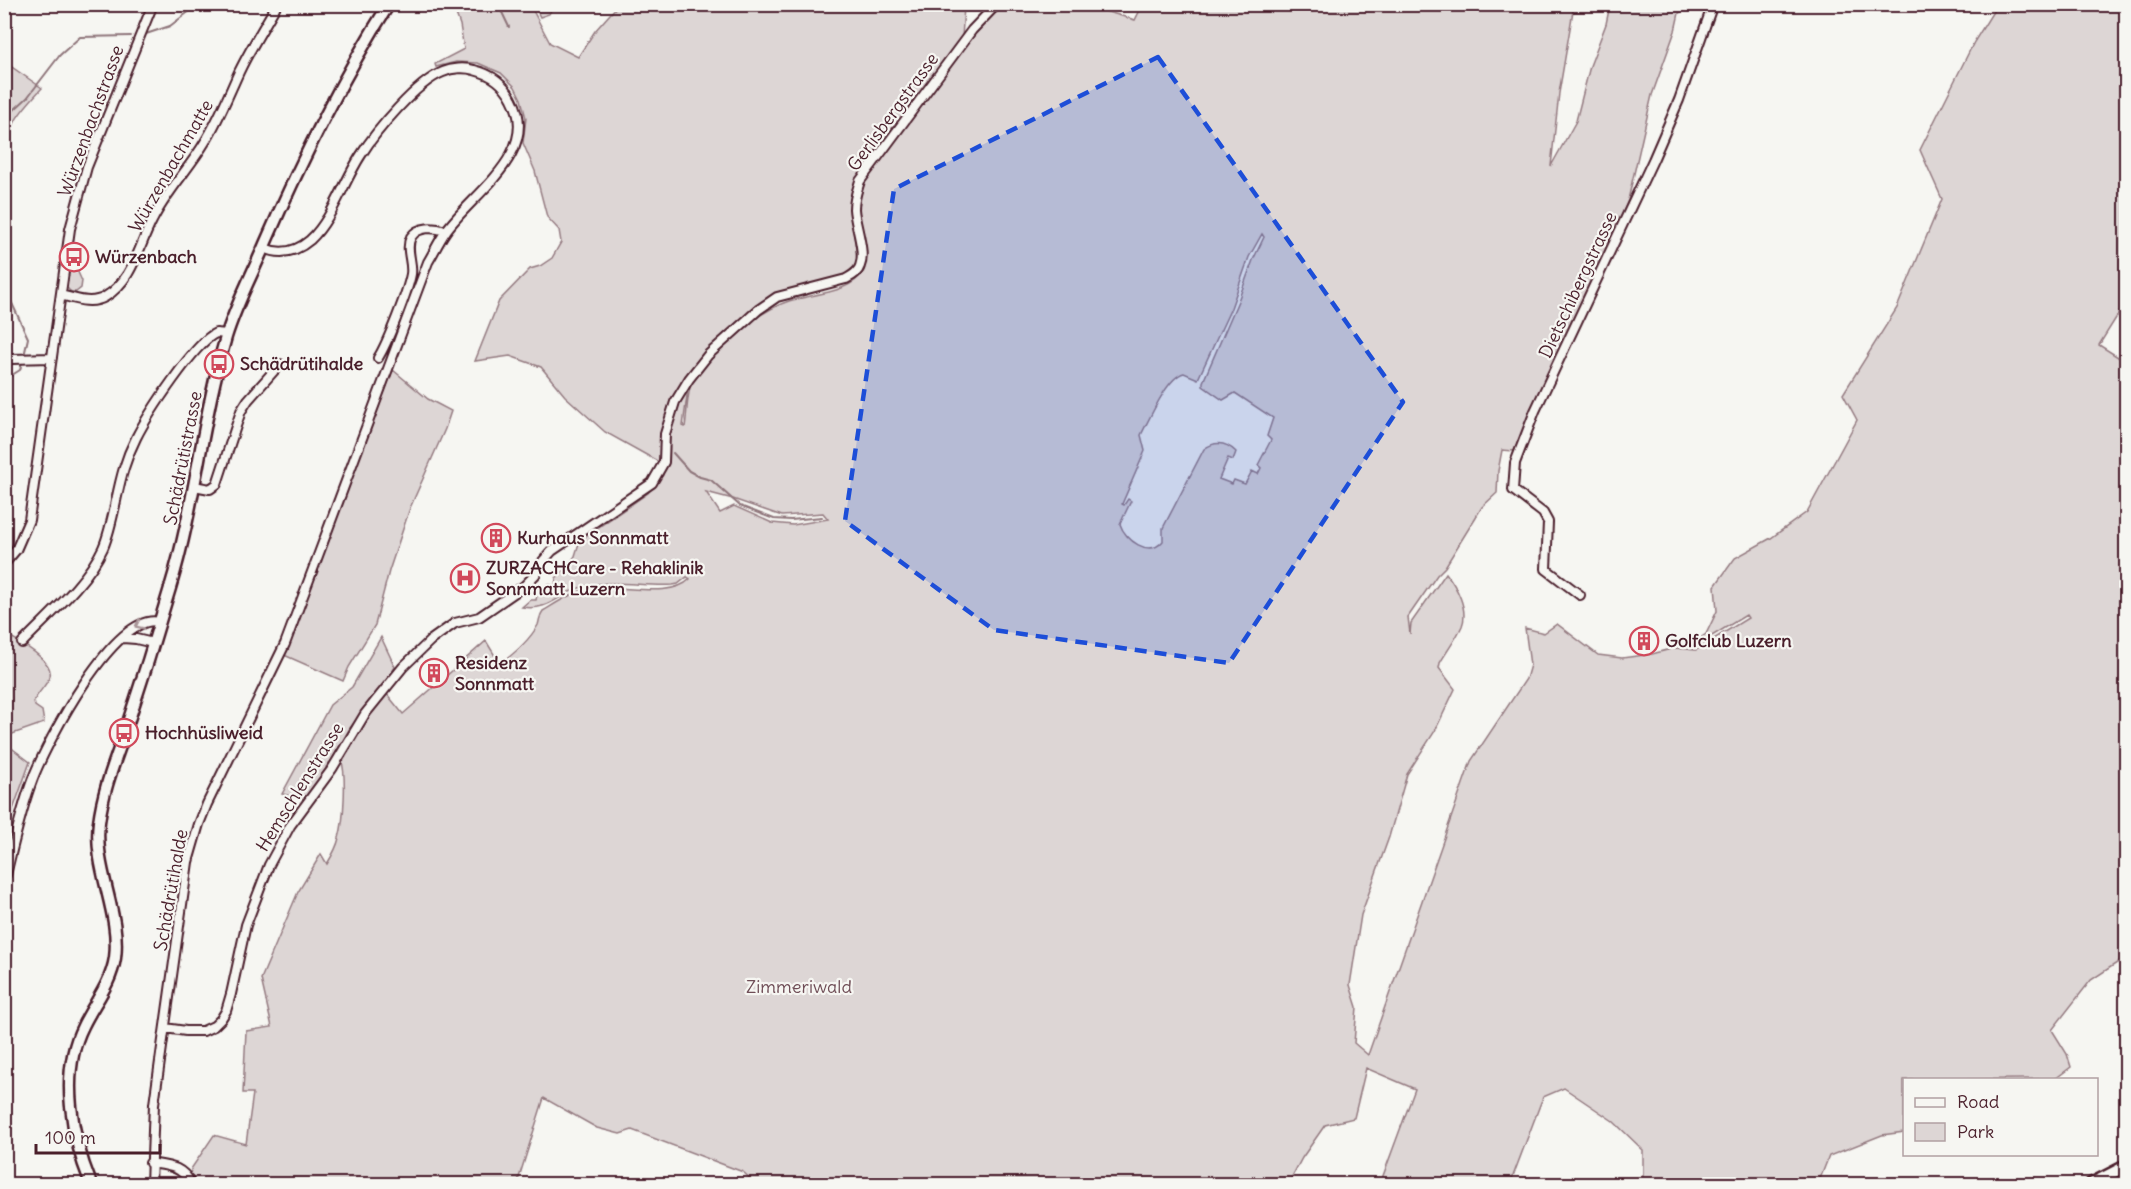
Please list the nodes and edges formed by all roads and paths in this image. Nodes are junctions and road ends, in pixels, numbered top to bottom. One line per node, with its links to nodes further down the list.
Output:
1 (153, 4): 8 (street, Würzenbachstrasse)
2 (277, 4): 8 (street, Würzenbachmatte)
3 (389, 4): 7 (main road, Schädrütistrasse)
4 (997, 4): 14 (street, Gerlisbergstrasse)
5 (1713, 4): 17 (street, Dietschibergstrasse)
6 (446, 231): 7 (street, Schädrütihalde); 11 (street); 23 (street, Schädrütihalde)
7 (264, 248): 9 (main road, Schädrütistrasse)
8 (61, 295): 10 (street, Würzenbachstrasse)
9 (227, 334): 15 (main road, Schädrütistrasse); 20 (street)
10 (52, 358): 12 (street); 16 (street, Würzenbachstrasse)
11 (378, 358)
12 (4, 362)
13 (280, 364): 15 (street)
14 (660, 471): 23 (street, Hemschlenstrasse)
15 (194, 486): 18 (main road, Schädrütistrasse)
16 (4, 564)
17 (1580, 595)
18 (159, 622): 19 (street, one-way to 19); 21 (main road, Schädrütistrasse)
19 (123, 638): 21 (street); 22 (street)
20 (22, 643)
21 (153, 643): 26 (main road, Schädrütistrasse)
22 (6, 875)
23 (165, 1028): 24 (street, Schädrütihalde)
24 (150, 1163): 27 (street, Schädrütihalde); 28 (street)
25 (2127, 1166): 29 (main road)
26 (91, 1185)
27 (151, 1185)
28 (191, 1185)
29 (2091, 1185)

